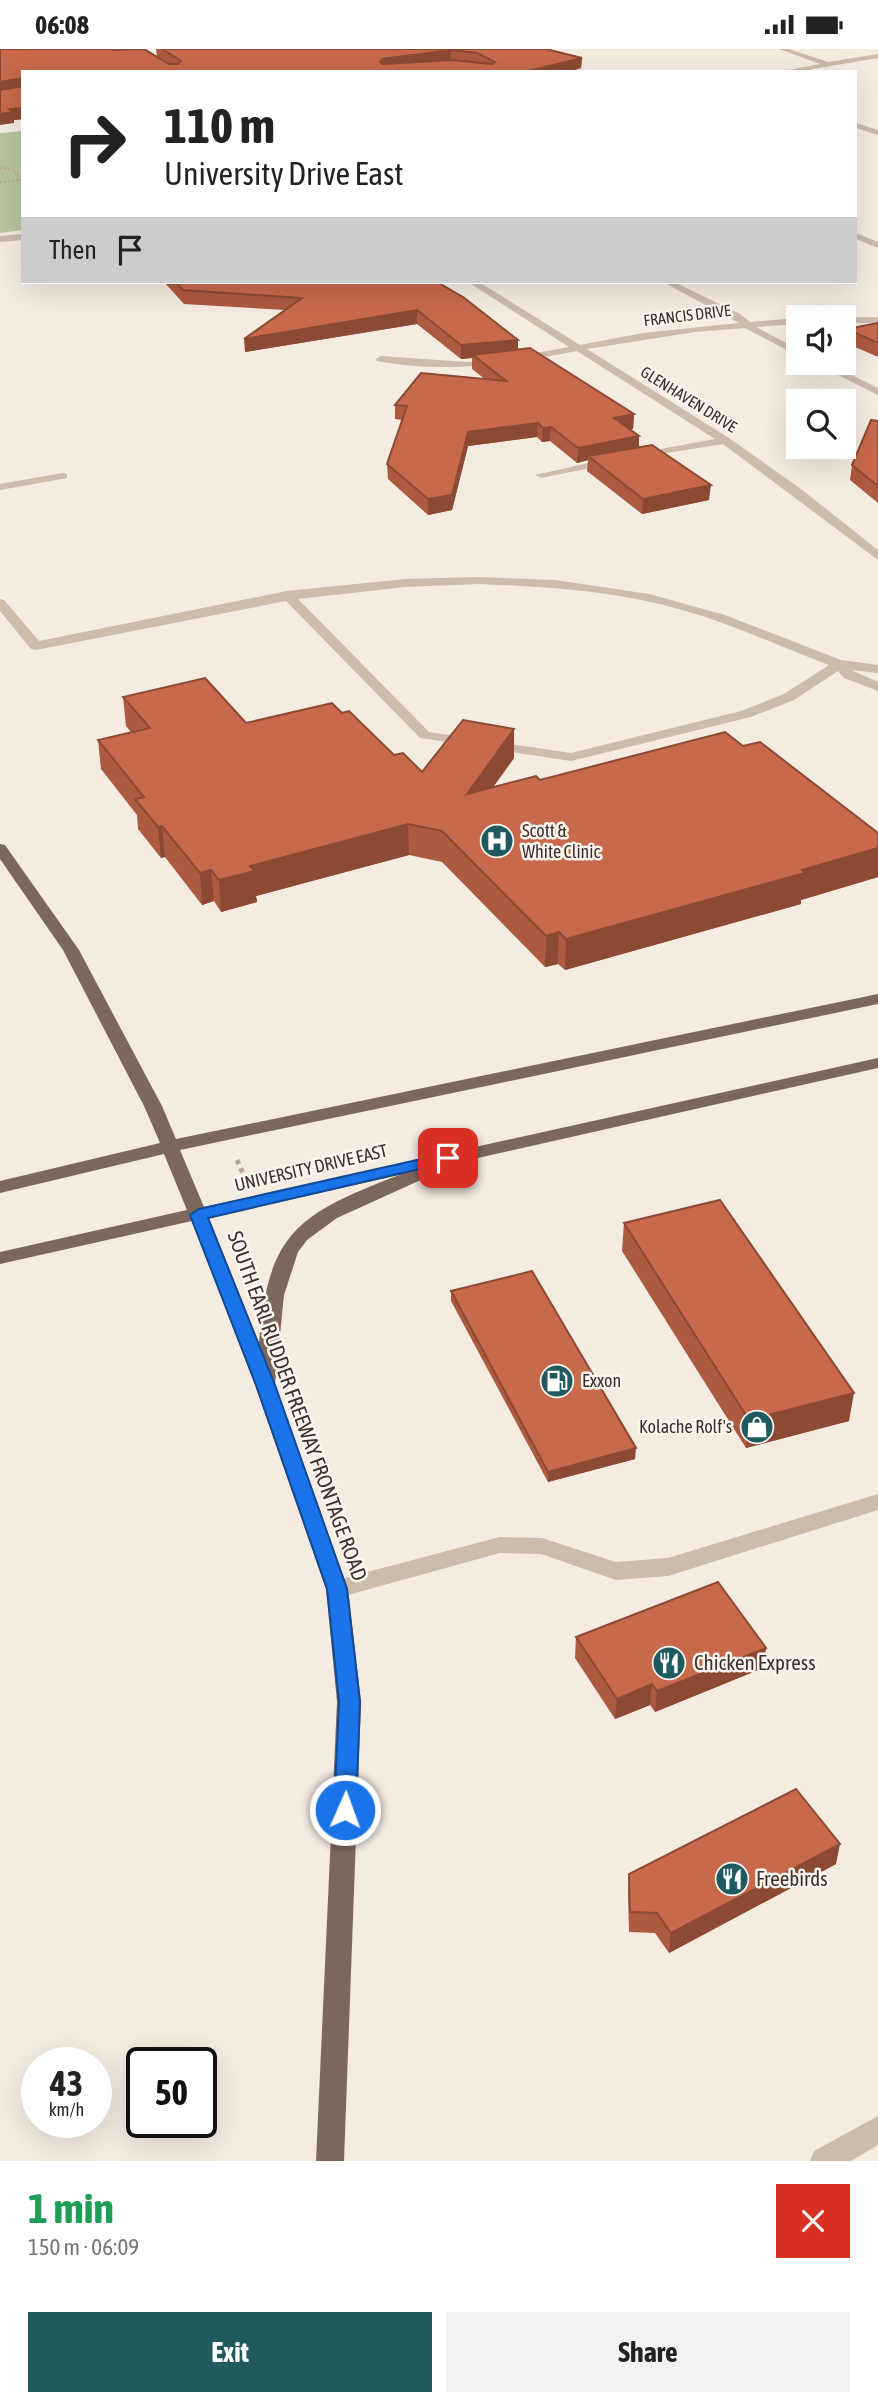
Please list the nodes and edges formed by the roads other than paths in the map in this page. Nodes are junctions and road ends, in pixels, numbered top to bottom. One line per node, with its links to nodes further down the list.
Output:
1 (782, 49): 5 (street)
2 (137, 50): 3 (street)
3 (150, 53)
4 (878, 56): 5 (street)
5 (828, 64): 6 (street)
6 (794, 70)
7 (857, 125): 8 (street)
8 (878, 133)
9 (857, 236): 12 (street)
10 (21, 237): 11 (street)
11 (0, 239)
12 (878, 245)
13 (476, 284): 20 (street, GLENHAVEN DRIVE)
14 (671, 284): 18 (street)
15 (856, 320): 16 (street)
16 (878, 320)
17 (786, 322): 18 (street, FRANCIS DRIVE)
18 (745, 324): 19 (street); 20 (street, FRANCIS DRIVE)
19 (786, 346)
20 (580, 349): 21 (street, FRANCIS DRIVE); 24 (street, GLENHAVEN DRIVE)
21 (381, 359)
22 (844, 375): 23 (street)
23 (878, 391)
24 (725, 440): 25 (street); 28 (street, GLENHAVEN DRIVE)
25 (541, 475)
26 (63, 476): 27 (street)
27 (0, 487)
28 (878, 556)
29 (287, 595): 30 (street); 31 (street); 31 (street)
30 (0, 603)
31 (839, 664): 32 (street); 33 (street)
32 (878, 669)
33 (878, 687)
34 (0, 848): 37 (main road, SOUTH EARL RUDDER FREEWAY FRONTAGE ROAD)
35 (878, 999): 37 (main road)
36 (878, 1063): 38 (main road, UNIVERSITY DRIVE EAST)
37 (170, 1147): 39 (main road); 40 (main road, SOUTH EARL RUDDER FREEWAY FRONTAGE ROAD)
38 (472, 1152): 40 (main road, UNIVERSITY DRIVE EAST); 42 (main road)
39 (0, 1187)
40 (199, 1215): 41 (main road, UNIVERSITY DRIVE EAST); 42 (main road, SOUTH EARL RUDDER FREEWAY FRONTAGE ROAD)
41 (0, 1258)
42 (265, 1385): 44 (main road, SOUTH EARL RUDDER FREEWAY FRONTAGE ROAD)
43 (878, 1502): 44 (street)
44 (337, 1589): 46 (main road, SOUTH EARL RUDDER FREEWAY FRONTAGE ROAD)
45 (878, 2130): 47 (street)
46 (330, 2161)
47 (824, 2161)

